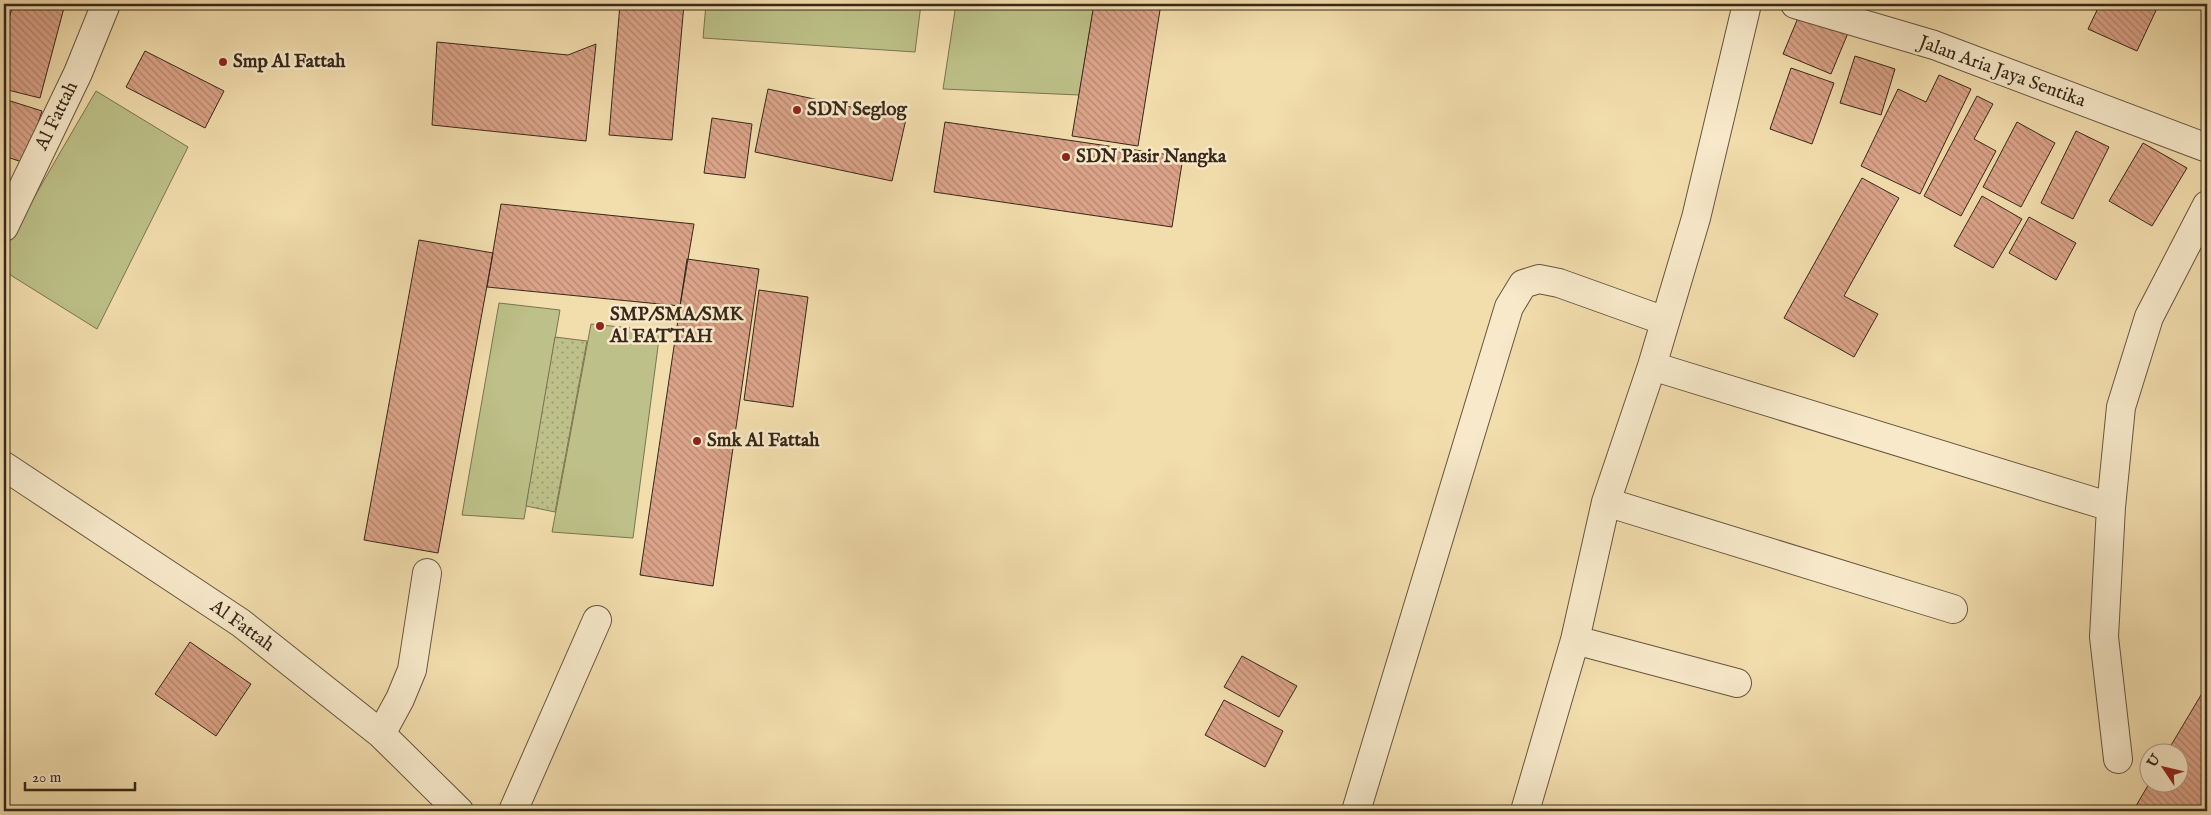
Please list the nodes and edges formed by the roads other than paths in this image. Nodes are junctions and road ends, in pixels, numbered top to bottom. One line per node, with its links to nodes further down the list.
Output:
1 (106, 4): 6 (street, Al Fattah)
2 (1747, 4): 7 (street)
3 (1795, 4): 4 (street, Jalan Aria Jaya Sentika)
4 (2207, 148)
5 (2207, 205): 11 (street)
6 (4, 227)
7 (1665, 321): 8 (street); 21 (street)
8 (1652, 366): 10 (street); 11 (street)
9 (4, 466): 17 (street, Al Fattah)
10 (1606, 502): 13 (street); 15 (street)
11 (2111, 507): 18 (street)
12 (427, 573): 17 (street)
13 (1953, 609)
14 (597, 620): 20 (street)
15 (1575, 640): 16 (street); 22 (street)
16 (1737, 683)
17 (381, 734): 19 (street, Al Fattah)
18 (2118, 759)
19 (459, 811)
20 (513, 811)
21 (1356, 811)
22 (1525, 811)

